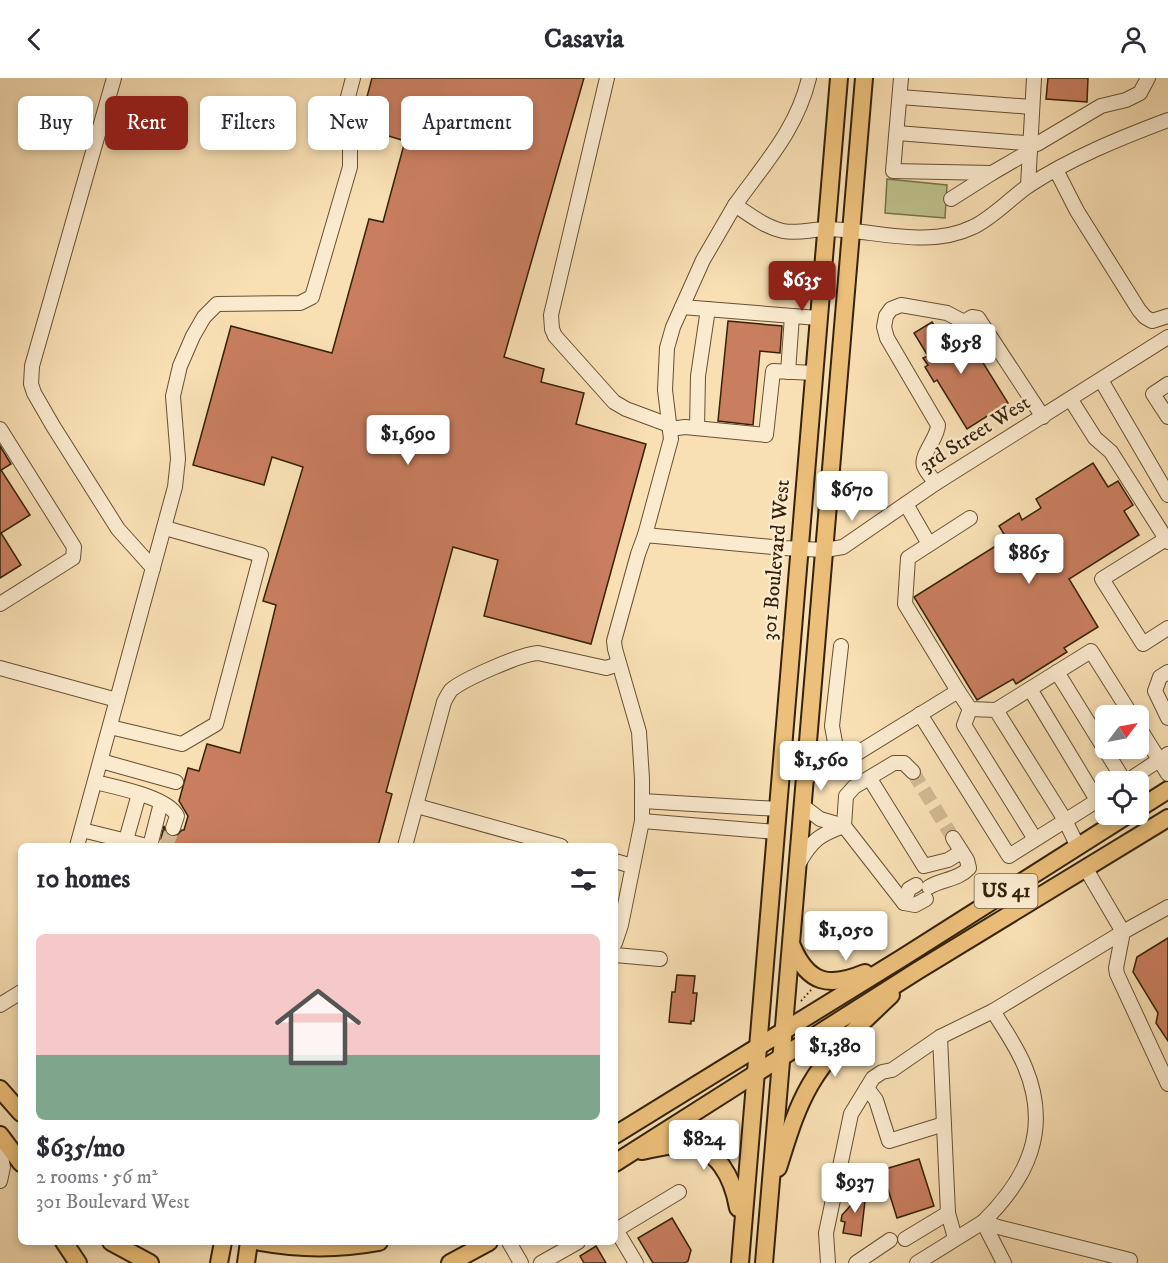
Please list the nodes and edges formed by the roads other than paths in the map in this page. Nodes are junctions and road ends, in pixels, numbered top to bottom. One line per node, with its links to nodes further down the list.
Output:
1 (114, 78): 48 (street)
2 (353, 78): 42 (street)
3 (607, 78): 35 (street)
4 (809, 78): 19 (street)
5 (839, 78): 20 (main road, 301 Boulevard West)
6 (864, 78): 21 (main road)
7 (901, 78): 10 (street)
8 (1034, 78): 11 (street)
9 (1148, 78): 14 (street)
10 (900, 97): 11 (street); 13 (street)
11 (1032, 107): 14 (street)
12 (1168, 120): 15 (street)
13 (897, 134): 14 (street); 16 (street)
14 (1030, 148): 16 (street); 17 (street)
15 (1056, 170): 17 (street); 25 (street)
16 (992, 173): 18 (street)
17 (1028, 186): 21 (street)
18 (951, 199)
19 (735, 205): 20 (street); 22 (street)
20 (826, 229): 21 (street); 26 (main road, 301 Boulevard West)
21 (851, 231): 47 (main road)
22 (682, 307): 23 (street); 35 (street)
23 (708, 309): 24 (street); 36 (street)
24 (792, 316): 26 (street); 28 (street)
25 (1168, 316)
26 (818, 318): 29 (main road, 301 Boulevard West)
27 (1168, 337): 30 (street, 3rd Street West)
28 (788, 372): 29 (street); 36 (street)
29 (814, 373): 46 (main road, 301 Boulevard West)
30 (1101, 380): 32 (street, 3rd Street West); 39 (street)
31 (1168, 384): 34 (street)
32 (1071, 399): 33 (street, 3rd Street West); 44 (street)
33 (1042, 417): 38 (street, 3rd Street West); 38 (street)
34 (1168, 417)
35 (670, 427): 36 (street); 43 (street)
36 (697, 428)
37 (0, 429): 49 (street)
38 (936, 483): 40 (street, 3rd Street West)
39 (1168, 495)
40 (906, 504): 45 (street); 47 (street, 3rd Street West)
41 (970, 518): 45 (street)
42 (165, 528): 48 (street); 64 (street)
43 (645, 535): 46 (street, 3rd Street West); 52 (street)
44 (1167, 540): 50 (street)
45 (929, 544): 57 (street)
46 (800, 548): 47 (street, 3rd Street West); 86 (main road, 301 Boulevard West)
47 (825, 550): 73 (main road)
48 (153, 568): 58 (street)
49 (0, 604)
50 (1168, 628)
51 (841, 646): 68 (street)
52 (619, 664): 80 (street); 84 (street)
53 (0, 668): 58 (street)
54 (1057, 672): 56 (street); 59 (street); 69 (street)
55 (1168, 672): 63 (street)
56 (1030, 689): 61 (street); 77 (street)
57 (958, 691): 60 (street); 62 (street)
58 (117, 700): 64 (street)
59 (1125, 705)
60 (970, 709): 61 (street); 96 (street)
61 (996, 710): 88 (street)
62 (920, 714): 68 (street); 96 (street)
63 (1168, 718)
64 (110, 727): 67 (street)
65 (1149, 739): 66 (street)
66 (1164, 757): 70 (street); 72 (street)
67 (100, 761): 75 (street); 76 (street)
68 (839, 764): 73 (street)
69 (1118, 771)
70 (1142, 771)
71 (913, 772): 74 (street)
72 (1168, 774)
73 (806, 776): 85 (main road)
74 (870, 779): 91 (street); 104 (street)
75 (95, 782): 79 (street); 93 (street)
76 (176, 782)
77 (1095, 788)
78 (1168, 790): 82 (main road)
79 (139, 794): 83 (street); 97 (street)
80 (642, 801): 86 (street); 89 (street)
81 (1095, 801): 88 (street)
82 (1149, 801)
83 (161, 803): 92 (street); 100 (street)
84 (417, 806): 101 (street); 102 (street)
85 (803, 806): 91 (street); 106 (main road)
86 (778, 809): 94 (main road, 301 Boulevard West)
87 (1168, 818): 108 (main road, US 41)
88 (1065, 820): 96 (street); 103 (street)
89 (642, 821): 94 (street); 107 (street)
90 (1112, 825): 103 (main road, US 41)
91 (844, 826): 104 (street); 106 (street)
92 (173, 828)
93 (82, 830): 97 (street); 98 (street)
94 (776, 832): 122 (main road, 301 Boulevard West)
95 (953, 838): 104 (street)
96 (1035, 839)
97 (126, 840): 99 (street)
98 (78, 843)
99 (138, 843)
100 (150, 843)
101 (406, 843)
102 (550, 843)
103 (1078, 847): 114 (main road, US 41)
104 (961, 852)
105 (618, 862): 107 (street)
106 (798, 864): 112 (main road)
107 (632, 866): 111 (street)
108 (1086, 868): 110 (street); 116 (main road, US 41)
109 (1168, 907): 110 (street)
110 (1123, 932): 119 (street); 125 (street)
111 (618, 934)
112 (791, 944): 114 (main road); 120 (main road)
113 (618, 955): 115 (street)
114 (902, 958): 120 (main road, US 41)
115 (660, 959)
116 (917, 971): 123 (main road, US 41); 138 (main road)
117 (18, 996): 118 (street)
118 (0, 1005)
119 (993, 1011): 121 (street); 140 (street)
120 (782, 1031): 122 (main road, US 41); 123 (main road)
121 (940, 1037): 126 (street); 129 (street)
122 (758, 1046): 124 (main road, 301 Boulevard West); 130 (main road, US 41)
123 (780, 1058): 124 (main road, US 41); 138 (main road)
124 (754, 1075): 132 (main road, US 41); 143 (main road, 301 Boulevard West)
125 (1168, 1084)
126 (867, 1088): 129 (street); 168 (street)
127 (0, 1089): 128 (main road)
128 (18, 1110)
129 (944, 1124): 139 (street)
130 (618, 1133)
131 (2, 1144): 133 (main road); 135 (main road); 136 (street)
132 (632, 1153): 134 (main road, US 41); 143 (main road)
133 (18, 1160)
134 (618, 1161)
135 (18, 1168)
136 (0, 1181)
137 (679, 1192): 141 (street)
138 (770, 1195): 167 (main road)
139 (948, 1213): 144 (street); 145 (street)
140 (983, 1222): 144 (street); 157 (street); 171 (street)
141 (618, 1228)
142 (618, 1232): 165 (street)
143 (742, 1236): 166 (main road)
144 (955, 1238): 170 (street)
145 (905, 1239)
146 (890, 1240): 169 (street)
147 (66, 1245): 159 (main road)
148 (117, 1245): 160 (main road)
149 (222, 1245): 161 (main road)
150 (249, 1245): 162 (main road)
151 (307, 1245): 152 (main road)
152 (337, 1245)
153 (484, 1245): 158 (main road)
154 (511, 1245): 163 (street)
155 (575, 1245): 156 (street)
156 (564, 1257): 164 (street)
157 (1130, 1260)
158 (453, 1262)
159 (78, 1263)
160 (150, 1263)
161 (219, 1263)
162 (246, 1263)
163 (521, 1263)
164 (541, 1263)
165 (636, 1263)
166 (740, 1263)
167 (764, 1263)
168 (828, 1263)
169 (856, 1263)
170 (917, 1263)
171 (1004, 1263)

